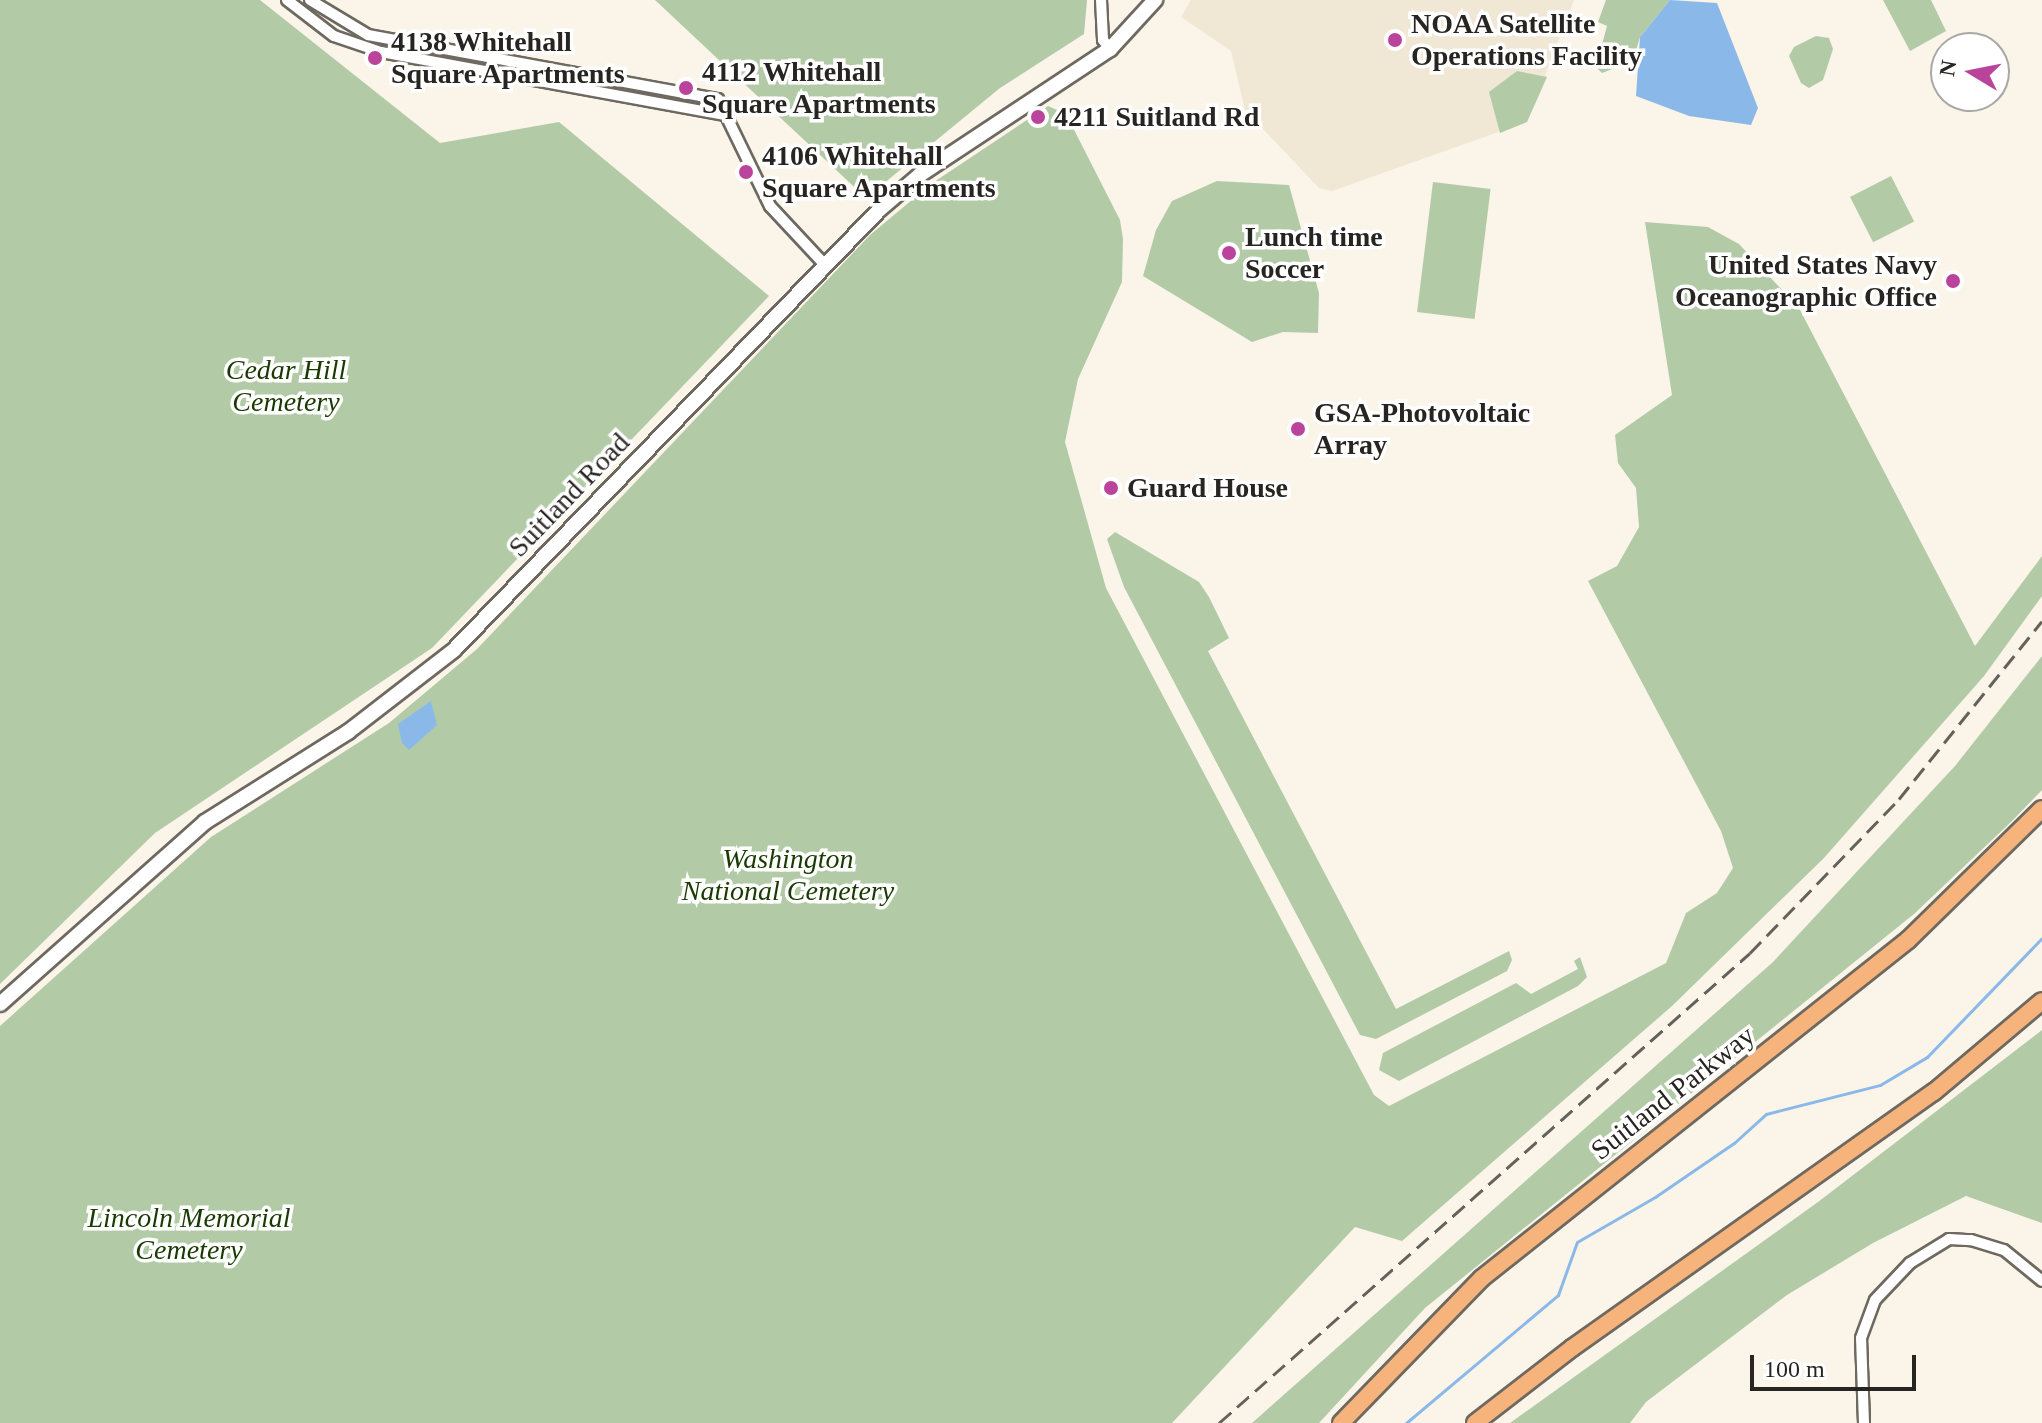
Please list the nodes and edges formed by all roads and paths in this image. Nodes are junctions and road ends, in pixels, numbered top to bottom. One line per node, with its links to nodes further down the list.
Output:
1 (287, 0): 6 (street)
2 (310, 0): 6 (street)
3 (1101, 0): 5 (street)
4 (1155, 0): 5 (main road, Suitland Road)
5 (1110, 49): 7 (main road, Suitland Road)
6 (729, 116): 7 (street)
7 (824, 264): 10 (main road, Suitland Road)
8 (2042, 809): 12 (highway, Suitland Parkway)
9 (2042, 1001): 13 (highway)
10 (0, 1004)
11 (2042, 1281): 14 (street)
12 (1341, 1423)
13 (1475, 1423)
14 (1864, 1423)

